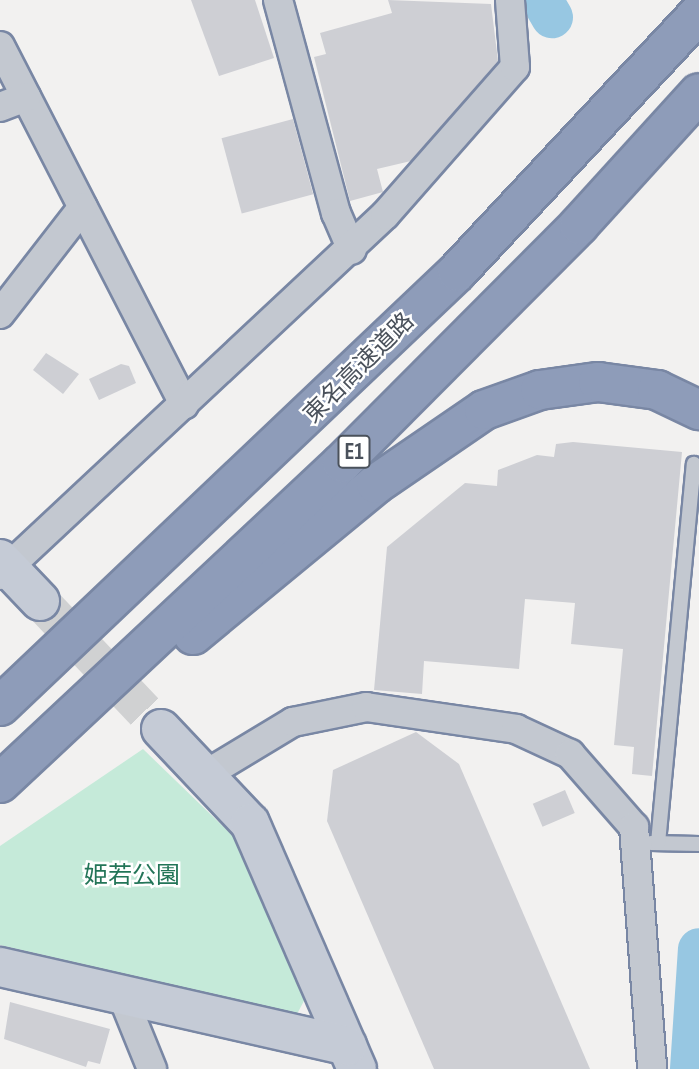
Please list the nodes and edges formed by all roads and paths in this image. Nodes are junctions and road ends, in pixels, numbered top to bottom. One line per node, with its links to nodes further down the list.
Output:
1 (278, 0): 11 (street)
2 (510, 0): 11 (street)
3 (684, 0): 7 (highway)
4 (691, 0): 5 (highway)
5 (699, 12): 7 (highway)
6 (0, 46): 9 (street)
7 (651, 55): 18 (highway, 東名高速道路 / E1)
8 (694, 99): 21 (highway, E1)
9 (13, 102): 10 (street)
10 (83, 207): 12 (street); 13 (street)
11 (352, 250): 13 (street)
12 (0, 314)
13 (184, 404): 16 (street)
14 (699, 410): 21 (highway)
15 (694, 464): 22 (lane)
16 (3, 567): 17 (street)
17 (40, 601)
18 (0, 706)
19 (161, 729): 20 (street)
20 (205, 775): 22 (street); 26 (street)
21 (0, 784)
22 (644, 843): 23 (lane); 28 (street)
23 (699, 844)
24 (0, 967): 25 (street)
25 (122, 995): 26 (street); 27 (street)
26 (352, 1058)
27 (152, 1069)
28 (652, 1069)

